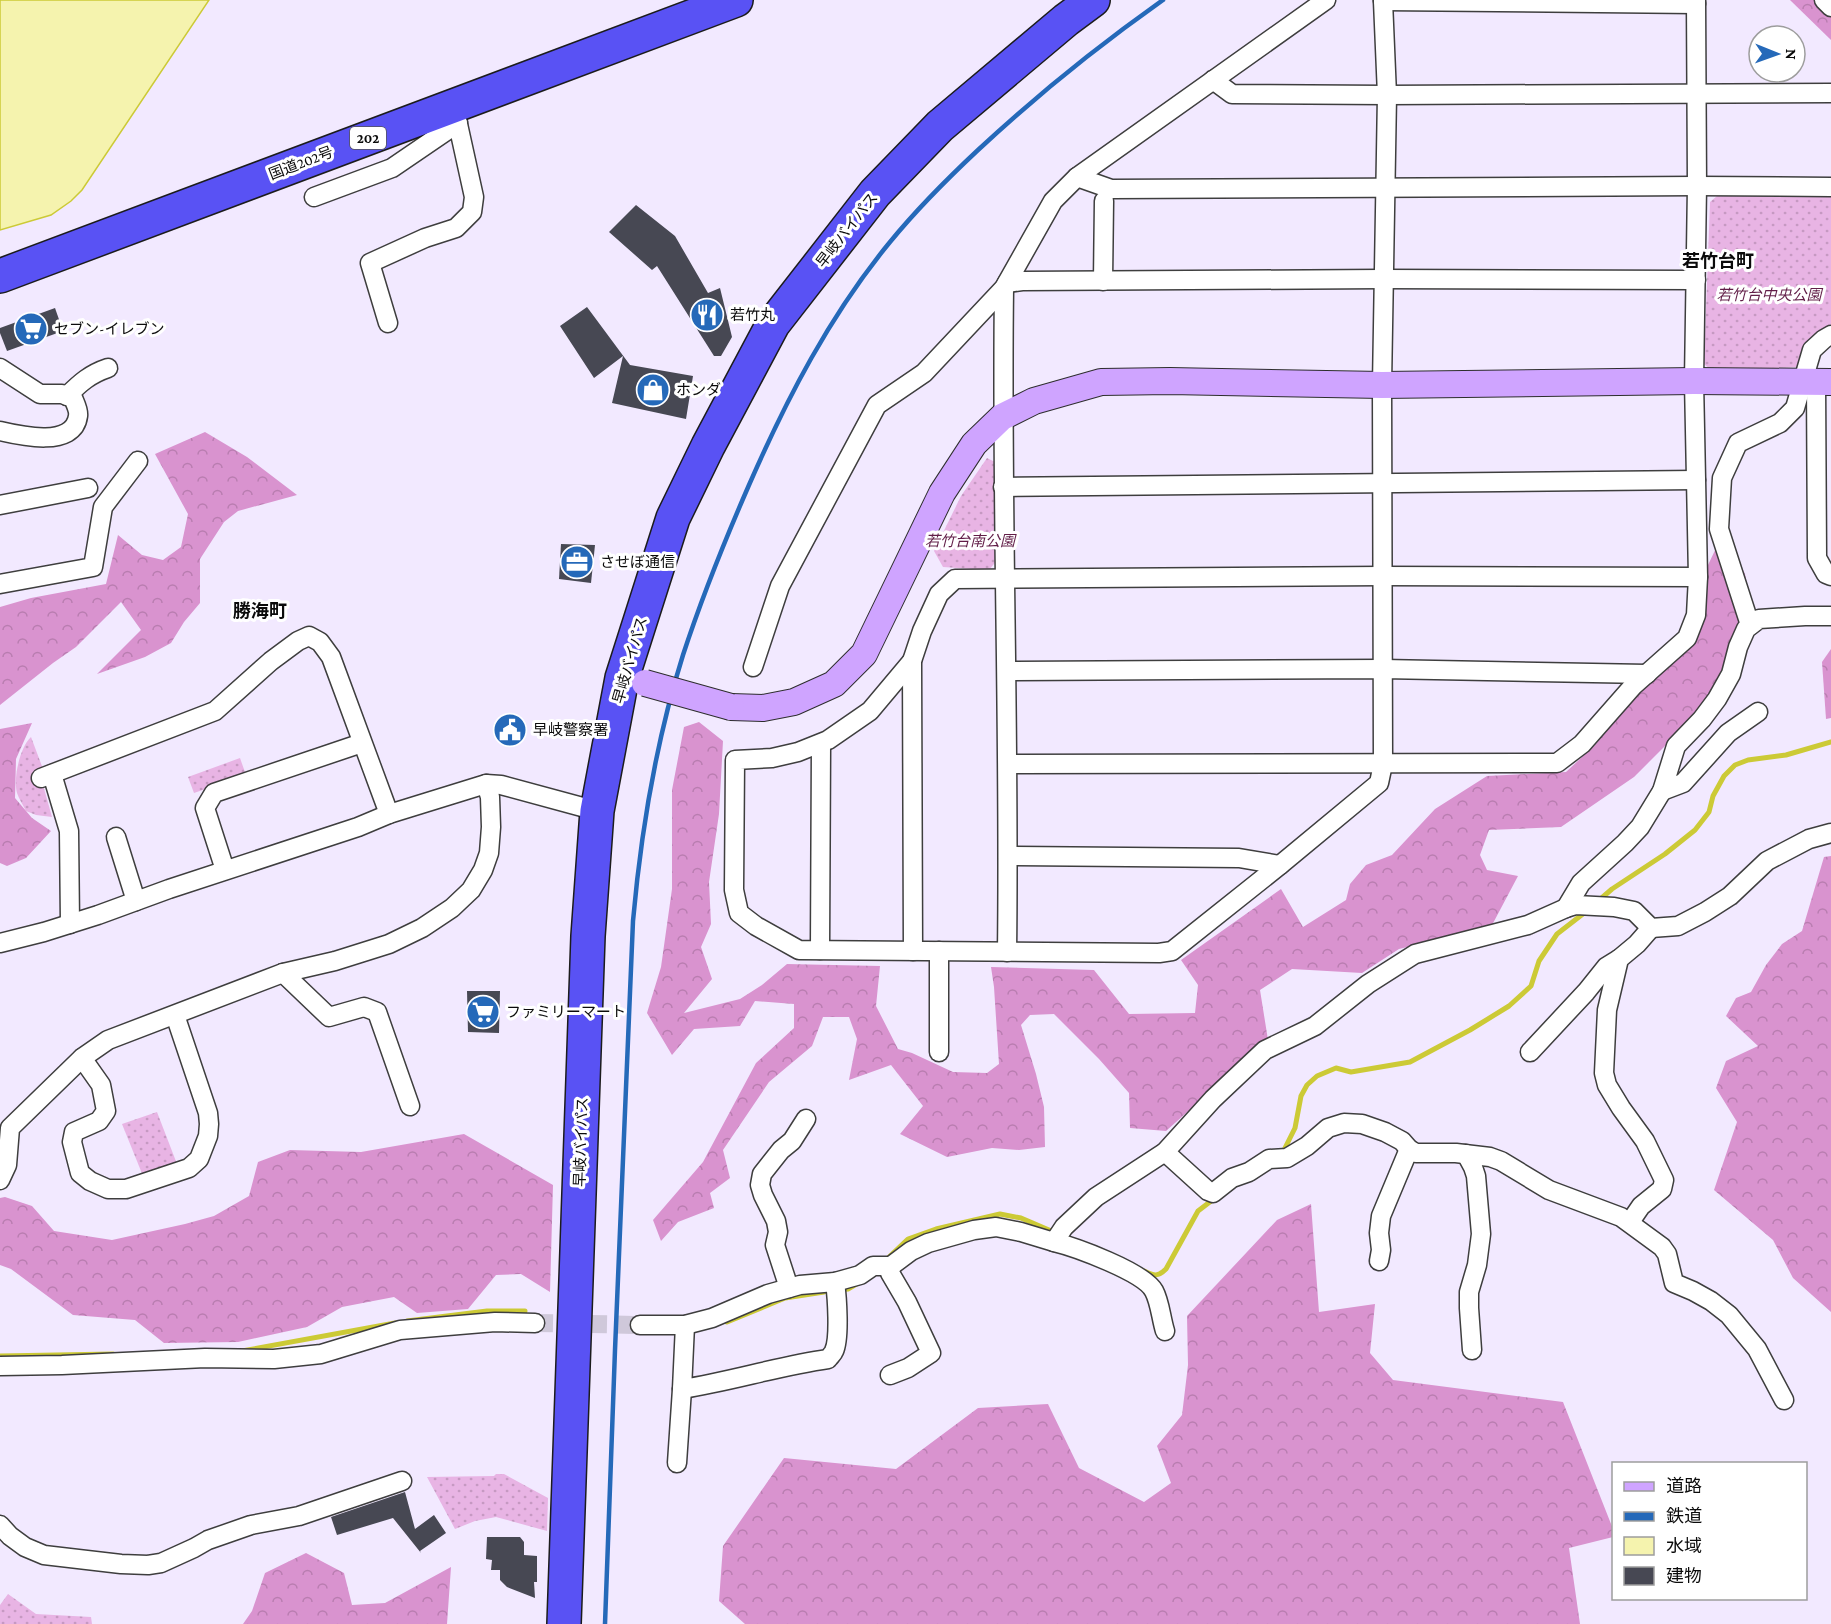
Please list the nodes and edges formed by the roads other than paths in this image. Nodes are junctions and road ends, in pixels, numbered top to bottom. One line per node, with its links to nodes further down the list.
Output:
1 (736, 0): 12 (highway, 国道202号 / 202)
2 (1093, 0): 53 (highway, 早岐バイパス)
3 (1326, 0): 8 (street)
4 (1824, 0): 7 (street)
5 (1384, 1): 6 (street); 11 (street)
6 (1696, 2): 10 (street)
7 (1831, 7)
8 (1213, 80): 11 (street); 13 (street)
9 (1831, 93): 10 (street)
10 (1696, 94): 11 (street); 14 (street)
11 (1387, 95): 16 (street)
12 (456, 114): 17 (street); 19 (highway, 国道202号 / 202); 24 (street)
13 (1077, 177): 16 (street); 23 (street)
14 (1698, 186): 15 (street); 16 (street); 21 (street)
15 (1831, 187)
16 (1384, 188): 20 (street)
17 (314, 197)
18 (1104, 201): 22 (street)
19 (0, 276)
20 (1383, 279): 21 (street); 22 (street); 30 (street)
21 (1696, 280): 28 (street)
22 (1103, 281): 23 (street)
23 (1005, 285): 32 (street); 49 (street)
24 (388, 323)
25 (1831, 335): 29 (street)
26 (0, 368): 31 (street)
27 (108, 368): 31 (street)
28 (1694, 381): 29 (street); 30 (street); 35 (street)
29 (1816, 381): 36 (street); 47 (street)
30 (1382, 385): 32 (street); 37 (street)
31 (67, 396): 33 (street)
32 (1002, 417): 38 (street); 53 (street, bridge)
33 (0, 431)
34 (138, 460): 45 (street)
35 (1696, 480): 37 (street); 43 (street)
36 (1824, 481): 42 (street)
37 (1382, 484): 38 (street); 41 (street)
38 (1003, 487): 44 (street)
39 (88, 488): 40 (street)
40 (0, 505)
41 (1383, 576): 43 (street); 44 (street); 50 (street)
42 (1831, 576)
43 (1698, 577): 52 (street)
44 (1005, 578): 48 (street); 51 (street)
45 (0, 584)
46 (1831, 616): 47 (street)
47 (1750, 626): 60 (street)
48 (912, 661): 56 (street); 74 (street)
49 (753, 667)
50 (1383, 669): 51 (street); 52 (street); 58 (street)
51 (1007, 671): 57 (street)
52 (1647, 674): 58 (street)
53 (633, 680): 61 (highway, 早岐バイパス)
54 (1758, 712): 60 (street)
55 (362, 743): 62 (street); 67 (street); 70 (street)
56 (821, 744): 73 (street); 73 (street)
57 (1008, 764): 58 (street); 65 (street)
58 (1383, 764): 66 (street)
59 (486, 784): 61 (street); 62 (street); 78 (street)
60 (1662, 791): 69 (street)
61 (597, 811): 107 (highway, 早岐バイパス)
62 (389, 814): 67 (street)
63 (1831, 833): 71 (street)
64 (116, 837): 68 (street)
65 (1008, 856): 66 (street); 76 (street)
66 (1280, 865): 76 (street)
67 (225, 870): 68 (street)
68 (136, 901): 70 (street)
69 (1571, 906): 71 (street); 86 (street)
70 (70, 924): 72 (street)
71 (1651, 928): 77 (street)
72 (0, 943)
73 (820, 950): 74 (street)
74 (913, 951): 75 (street)
75 (939, 951): 76 (street); 80 (street)
76 (1007, 951)
77 (1619, 959): 81 (street); 89 (street)
78 (283, 973): 79 (street); 83 (street)
79 (175, 1015): 82 (street); 82 (street)
80 (939, 1052)
81 (1530, 1052)
82 (82, 1058): 88 (street)
83 (410, 1106)
84 (806, 1119): 93 (street)
85 (1409, 1149): 86 (street); 87 (street); 91 (street)
86 (1165, 1152): 90 (street)
87 (1466, 1154): 89 (street); 99 (street)
88 (0, 1180)
89 (1630, 1222): 103 (street)
90 (1054, 1242): 92 (street); 98 (street)
91 (1379, 1261)
92 (882, 1266): 94 (street); 101 (street)
93 (789, 1288): 94 (street); 97 (street)
94 (836, 1290): 102 (street)
95 (535, 1323): 100 (street)
96 (640, 1325): 97 (street)
97 (685, 1325): 102 (street)
98 (1165, 1331)
99 (1472, 1350)
100 (0, 1366)
101 (890, 1375)
102 (682, 1389): 104 (street)
103 (1784, 1400)
104 (677, 1463)
105 (402, 1481): 106 (street)
106 (0, 1525)
107 (564, 1624)

